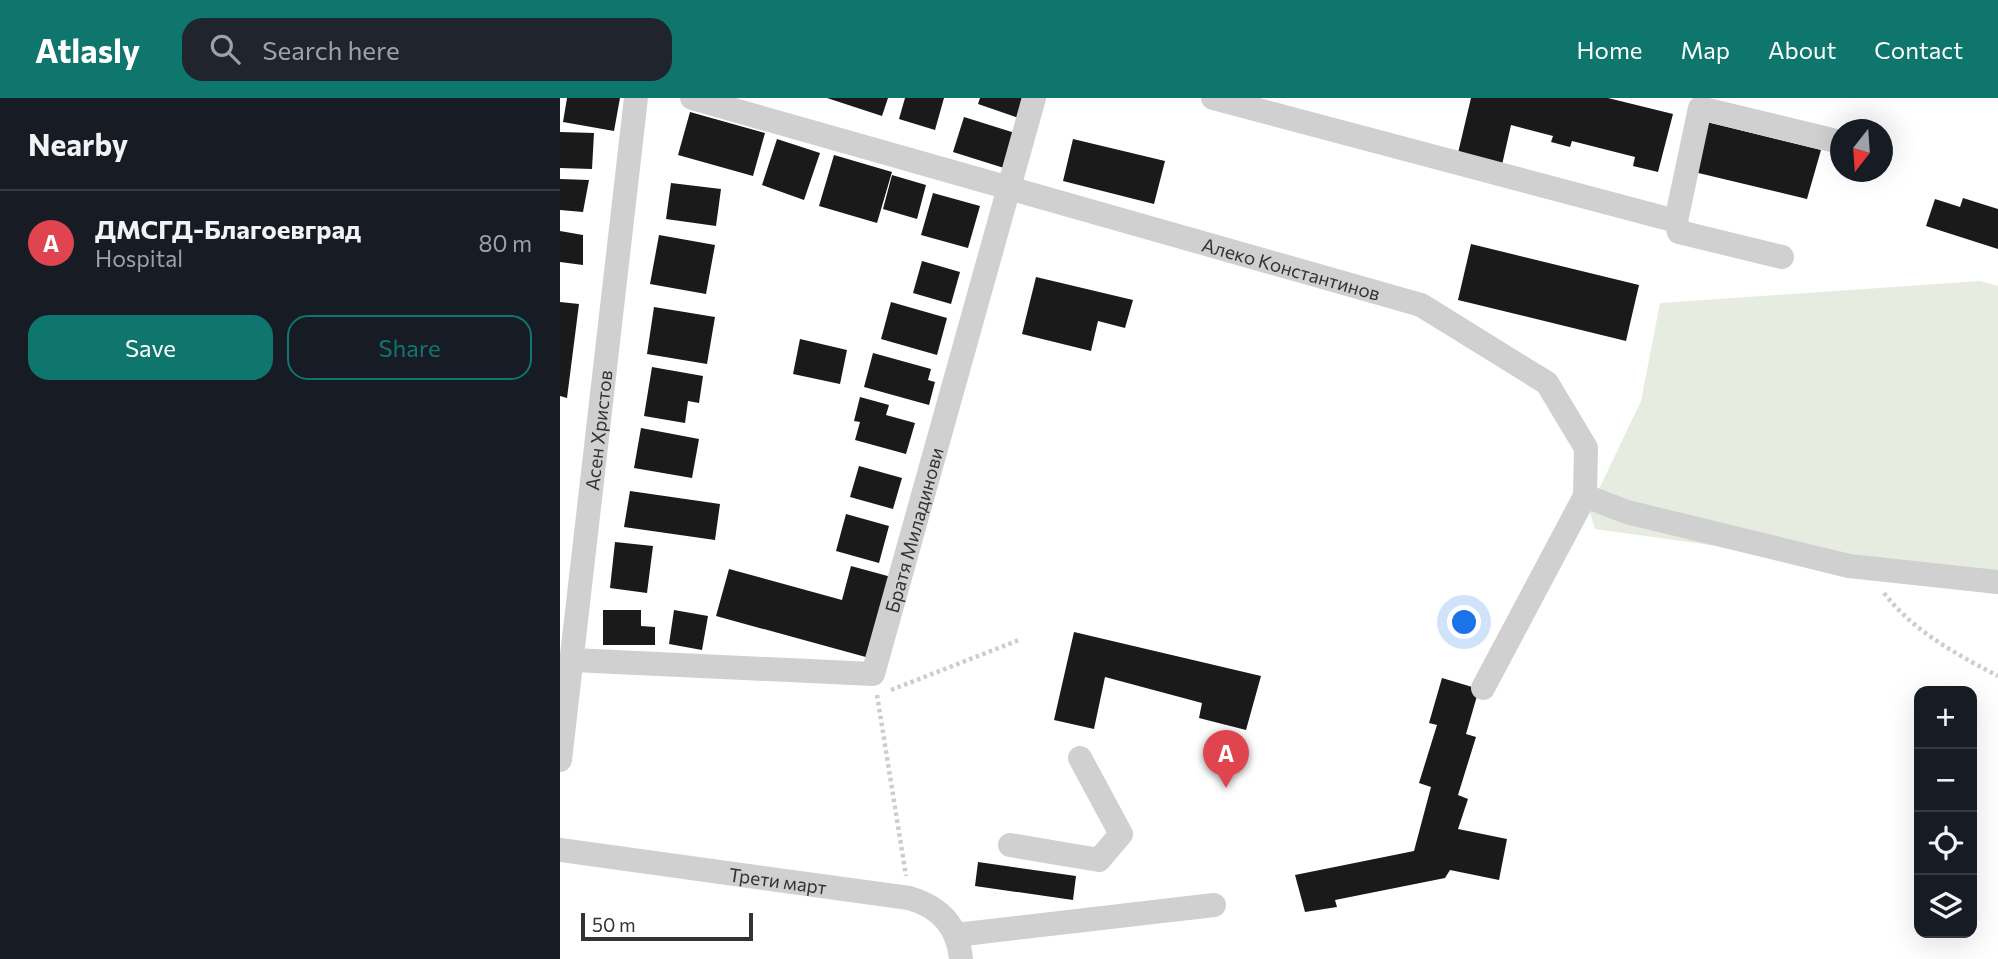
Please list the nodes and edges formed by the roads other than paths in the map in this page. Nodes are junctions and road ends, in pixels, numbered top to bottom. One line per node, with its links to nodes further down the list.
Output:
1 (636, 98): 11 (street, Асен Христов)
2 (692, 98): 6 (street, Алеко Константинов)
3 (1034, 98): 6 (street, Братя Миладинови)
4 (1213, 98): 7 (street)
5 (1830, 140): 7 (street)
6 (1011, 188): 9 (street, Алеко Константинов); 11 (street, Братя Миладинови)
7 (1676, 221): 8 (street)
8 (1782, 257)
9 (1585, 496): 10 (street); 12 (street, Алеко Константинов)
10 (1998, 582)
11 (573, 660): 14 (street, Асен Христов)
12 (1483, 688)
13 (1080, 758): 15 (street)
14 (560, 760)
15 (1010, 845)
16 (560, 850): 18 (street, Трети март)
17 (1214, 905): 18 (street)
18 (956, 935): 19 (street, Трети март)
19 (961, 959)

